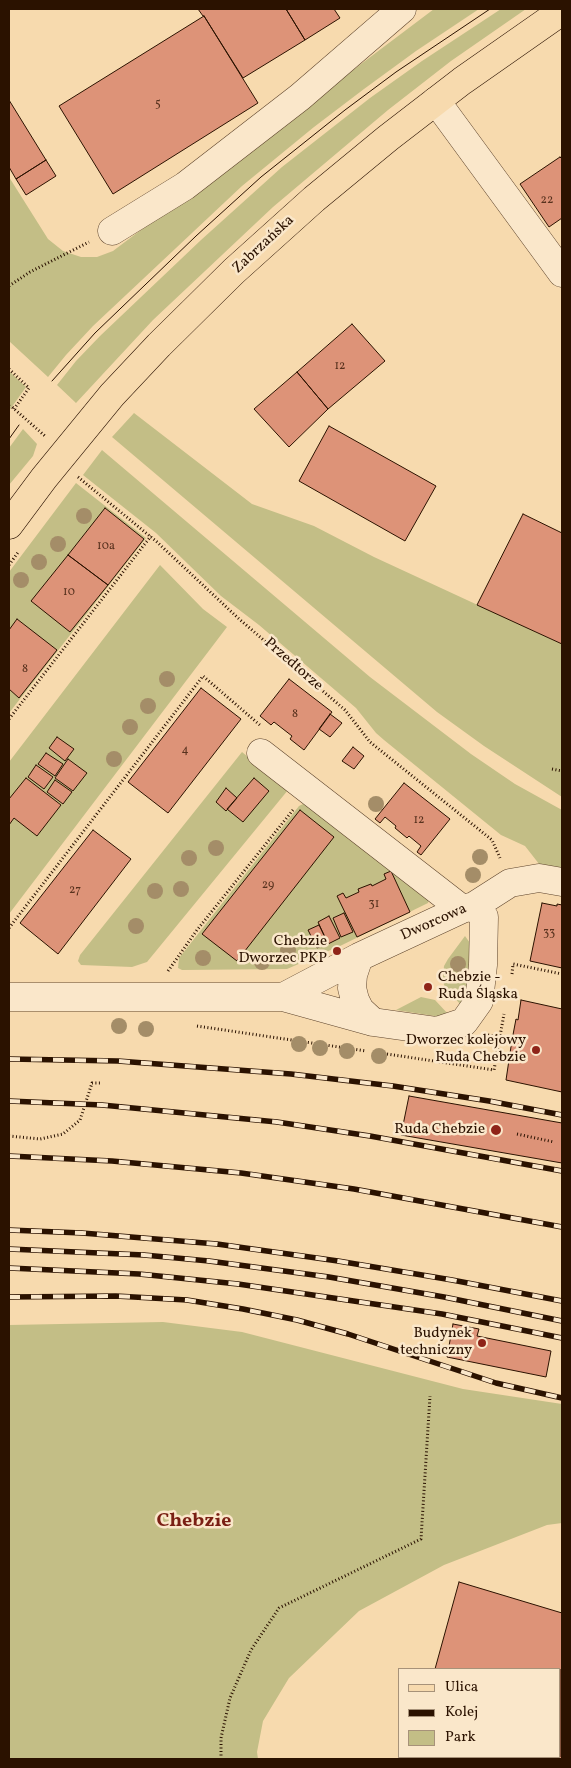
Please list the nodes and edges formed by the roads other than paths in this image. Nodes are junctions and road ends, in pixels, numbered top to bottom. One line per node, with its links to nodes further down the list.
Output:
1 (402, 9): 4 (street)
2 (562, 11): 3 (main road, Zabrzańska)
3 (436, 101): 5 (street); 6 (main road, Zabrzańska)
4 (112, 231)
5 (562, 273)
6 (15, 537)
7 (261, 753): 9 (street)
8 (562, 882): 9 (street)
9 (468, 908): 10 (street, Dworcowa); 13 (street, Dworcowa)
10 (359, 957): 11 (street, Dworcowa); 13 (street)
11 (283, 997): 12 (street, Dworcowa); 13 (street, Dworcowa)
12 (9, 998)
13 (373, 1022)

